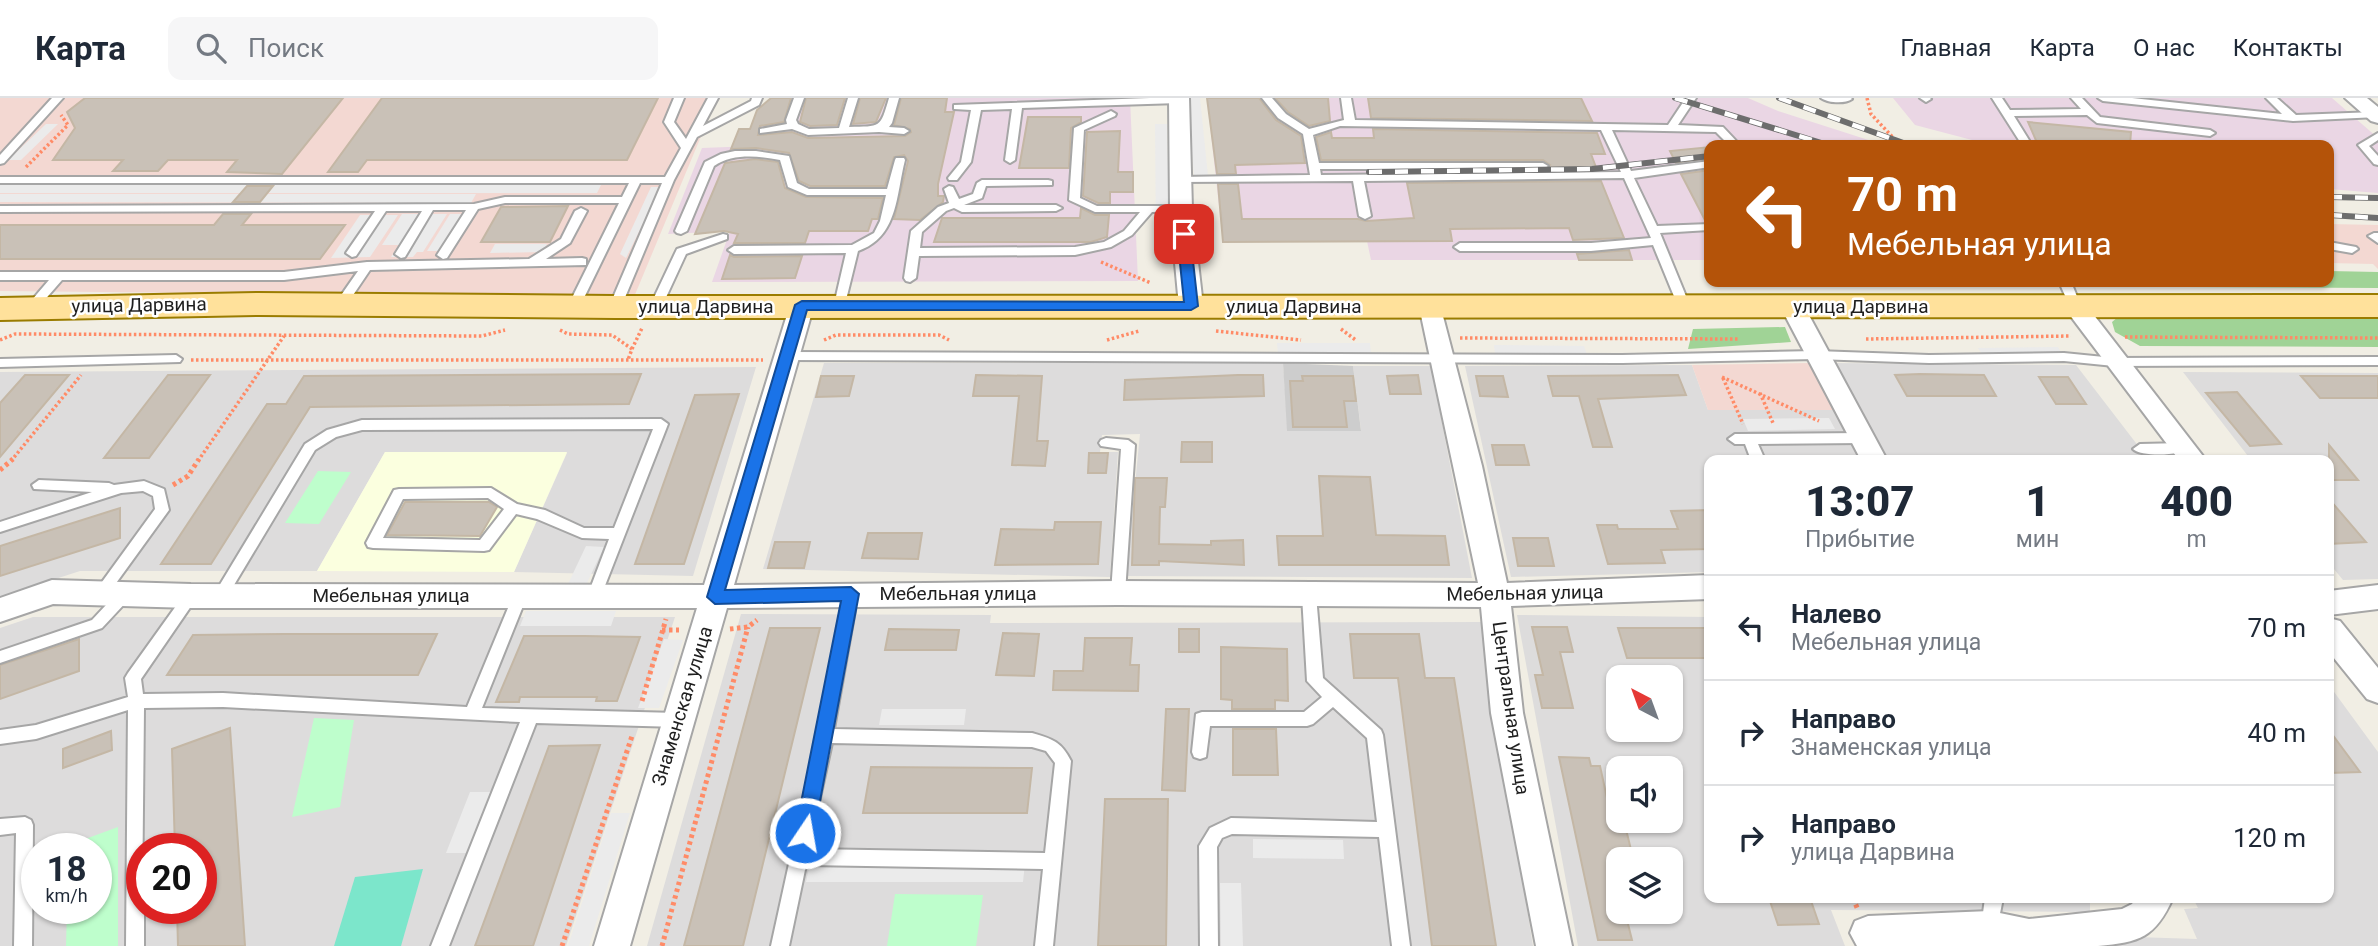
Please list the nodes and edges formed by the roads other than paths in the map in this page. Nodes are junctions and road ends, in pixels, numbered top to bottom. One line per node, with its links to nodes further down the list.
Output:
1 (58, 98): 43 (lane)
2 (680, 98): 42 (lane)
3 (713, 98): 38 (lane)
4 (757, 98): 38 (lane)
5 (799, 98): 29 (lane)
6 (853, 98): 34 (lane)
7 (894, 98): 30 (lane)
8 (1267, 98): 36 (lane)
9 (1346, 98): 28 (lane)
10 (1691, 98): 31 (lane)
11 (1826, 98): 19 (lane)
12 (1997, 98): 23 (lane)
13 (2076, 98): 24 (lane)
14 (2103, 98): 27 (lane)
15 (2271, 98): 27 (lane)
16 (2354, 98): 26 (street)
17 (1120, 99): 18 (lane); 20 (lane)
18 (1179, 99): 56 (street)
19 (1847, 99)
20 (1017, 106): 22 (lane); 45 (lane)
21 (958, 107): 22 (lane)
22 (977, 107): 52 (lane)
23 (2006, 113): 24 (lane); 41 (lane)
24 (2090, 113): 37 (lane)
25 (1111, 114): 67 (lane)
26 (2377, 116): 27 (lane)
27 (2293, 118)
28 (1350, 124): 32 (lane); 36 (lane)
29 (793, 126): 33 (lane); 34 (lane)
30 (879, 128): 34 (lane); 35 (lane)
31 (1671, 128): 32 (lane); 40 (lane)
32 (1606, 129): 50 (lane)
33 (764, 131)
34 (844, 131)
35 (904, 131)
36 (1308, 133): 49 (lane)
37 (2210, 133)
38 (692, 136): 42 (lane)
39 (2378, 136): 46 (lane)
40 (1730, 140)
41 (2024, 140)
42 (686, 147): 55 (lane)
43 (0, 160)
44 (900, 160): 59 (lane)
45 (1010, 160)
46 (2378, 162)
47 (1704, 165): 50 (lane)
48 (1543, 166): 49 (lane)
49 (1315, 172): 51 (lane); 56 (lane)
50 (1629, 175): 51 (lane); 73 (lane)
51 (1358, 177): 70 (lane)
52 (953, 178)
53 (0, 180): 54 (lane)
54 (636, 180): 55 (lane); 60 (lane)
55 (669, 180): 98 (lane)
56 (1180, 180): 68 (street)
57 (1048, 183): 61 (lane)
58 (949, 190): 61 (lane)
59 (892, 192): 72 (lane); 79 (lane)
60 (626, 200): 63 (lane); 101 (lane)
61 (956, 204): 65 (lane); 80 (lane)
62 (430, 207): 63 (lane); 64 (lane); 82 (lane)
63 (474, 207): 83 (lane)
64 (382, 208): 66 (lane); 81 (lane)
65 (1056, 208)
66 (0, 209)
67 (1149, 209): 68 (lane); 80 (lane)
68 (1181, 209): 102 (street)
69 (581, 211): 85 (lane)
70 (1365, 216)
71 (1704, 228): 73 (lane)
72 (681, 231)
73 (1655, 235): 76 (lane); 95 (lane)
74 (723, 237): 100 (lane)
75 (2334, 246): 77 (lane)
76 (1460, 247)
77 (2352, 249)
78 (734, 250): 79 (lane)
79 (853, 250): 93 (lane)
80 (914, 252): 89 (lane)
81 (352, 253)
82 (401, 254)
83 (443, 255)
84 (582, 262): 85 (lane)
85 (532, 263): 86 (lane)
86 (366, 266): 88 (lane); 91 (lane)
87 (0, 276): 88 (lane)
88 (59, 276): 99 (lane)
89 (909, 278)
90 (2070, 294): 96 (main road, улица Дарвина); 97 (main road, улица Дарвина); 108 (street)
91 (341, 304): 99 (main road, улица Дарвина); 101 (main road, улица Дарвина)
92 (802, 305): 93 (main road, улица Дарвина); 100 (main road, улица Дарвина); 105 (street, Знаменская улица)
93 (840, 305): 102 (main road, улица Дарвина)
94 (1431, 306): 95 (main road, улица Дарвина); 102 (main road, улица Дарвина); 103 (street, Центральная улица)
95 (1684, 306): 96 (main road, улица Дарвина)
96 (1792, 306): 104 (street)
97 (2378, 306)
98 (615, 307): 100 (main road, улица Дарвина); 101 (main road, улица Дарвина)
99 (16, 308)
100 (650, 314)
101 (562, 316)
102 (1198, 318)
103 (1440, 348): 104 (lane); 105 (lane); 127 (street, Центральная улица)
104 (1816, 355): 108 (lane); 113 (street)
105 (787, 358): 132 (street, Знаменская улица)
106 (176, 359): 109 (lane)
107 (2378, 361): 108 (lane)
108 (2114, 362): 115 (street)
109 (0, 363)
110 (1735, 439): 111 (lane)
111 (1750, 440): 113 (lane); 116 (lane)
112 (1106, 443): 124 (lane)
113 (1863, 446)
114 (2140, 449): 115 (lane)
115 (2188, 454)
116 (1756, 455)
117 (39, 485): 118 (lane)
118 (121, 488): 120 (lane); 123 (lane)
119 (513, 508): 119 (lane); 121 (lane)
120 (0, 527)
121 (618, 534): 129 (lane); 131 (lane)
122 (1704, 587): 127 (street, Мебельная улица)
123 (113, 593): 128 (street, Мебельная улица); 135 (street, Мебельная улица); 137 (lane)
124 (1118, 593): 125 (street, Мебельная улица); 126 (street, Мебельная улица)
125 (851, 594): 132 (street, Мебельная улица); 144 (lane)
126 (1309, 594): 127 (street, Мебельная улица); 139 (lane)
127 (1495, 595): 163 (street, Центральная улица)
128 (191, 596): 129 (street, Мебельная улица); 140 (lane)
129 (220, 596): 130 (street, Мебельная улица)
130 (520, 596): 131 (street, Мебельная улица); 141 (lane)
131 (594, 597): 132 (street, Мебельная улица)
132 (715, 597): 143 (street, Знаменская улица)
133 (2378, 597): 134 (street)
134 (2334, 602)
135 (0, 610)
136 (2334, 636): 138 (street)
137 (0, 657)
138 (2378, 689)
139 (1333, 697): 146 (lane); 148 (lane)
140 (136, 701): 141 (lane); 145 (lane); 156 (lane)
141 (472, 714): 142 (lane)
142 (530, 717): 143 (lane); 157 (lane)
143 (678, 720): 158 (street, Знаменская улица)
144 (825, 736): 149 (lane); 150 (lane)
145 (0, 737)
146 (1200, 752)
147 (0, 827): 155 (lane)
148 (1387, 830): 161 (lane); 162 (lane)
149 (800, 858): 150 (lane); 159 (lane)
150 (1053, 861): 160 (lane)
151 (2152, 903): 154 (street)
152 (1992, 913): 153 (street); 154 (street)
153 (1868, 933)
154 (2031, 941)
155 (23, 946)
156 (135, 946)
157 (440, 946)
158 (612, 946)
159 (780, 946)
160 (1044, 946)
161 (1209, 946)
162 (1402, 946)
163 (1554, 946)

